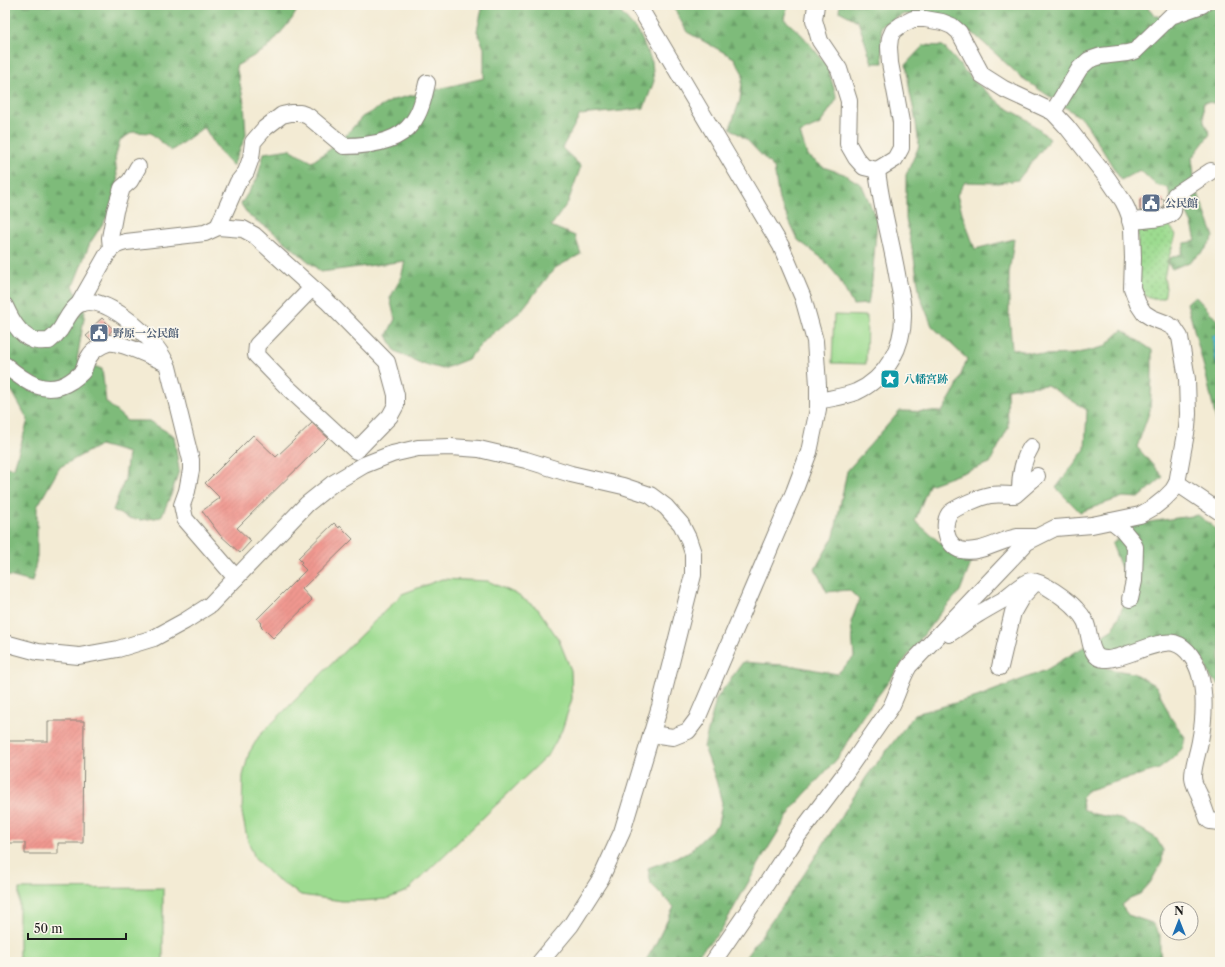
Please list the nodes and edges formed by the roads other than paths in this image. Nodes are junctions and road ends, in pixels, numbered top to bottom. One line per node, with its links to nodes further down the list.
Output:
1 (638, 5): 18 (street)
2 (816, 5): 8 (street)
3 (1202, 5): 4 (street)
4 (1171, 10): 6 (street)
5 (427, 83): 11 (street)
6 (1053, 112): 8 (street); 10 (street)
7 (138, 167): 12 (street)
8 (877, 170): 18 (street)
9 (1211, 171): 10 (street)
10 (1130, 221): 23 (street)
11 (218, 227): 12 (street); 13 (street)
12 (112, 248): 14 (street)
13 (312, 288): 20 (street); 20 (street)
14 (79, 304): 15 (street); 16 (street)
15 (5, 306)
16 (166, 363): 17 (street); 28 (street)
17 (5, 365)
18 (818, 401): 34 (street)
19 (1031, 447): 24 (street)
20 (356, 451): 21 (street)
21 (364, 465): 28 (street); 34 (street)
22 (1038, 476): 24 (street)
23 (1177, 483): 25 (street); 26 (street)
24 (1020, 490): 27 (street)
25 (1220, 512)
26 (1112, 521): 27 (street); 30 (street)
27 (1036, 537): 32 (street)
28 (236, 578): 31 (street)
29 (1034, 581): 32 (street); 33 (street); 35 (street)
30 (1130, 599)
31 (5, 643)
32 (931, 643): 37 (street)
33 (1000, 667)
34 (652, 734): 36 (street)
35 (1220, 822)
36 (540, 962)
37 (712, 962)

